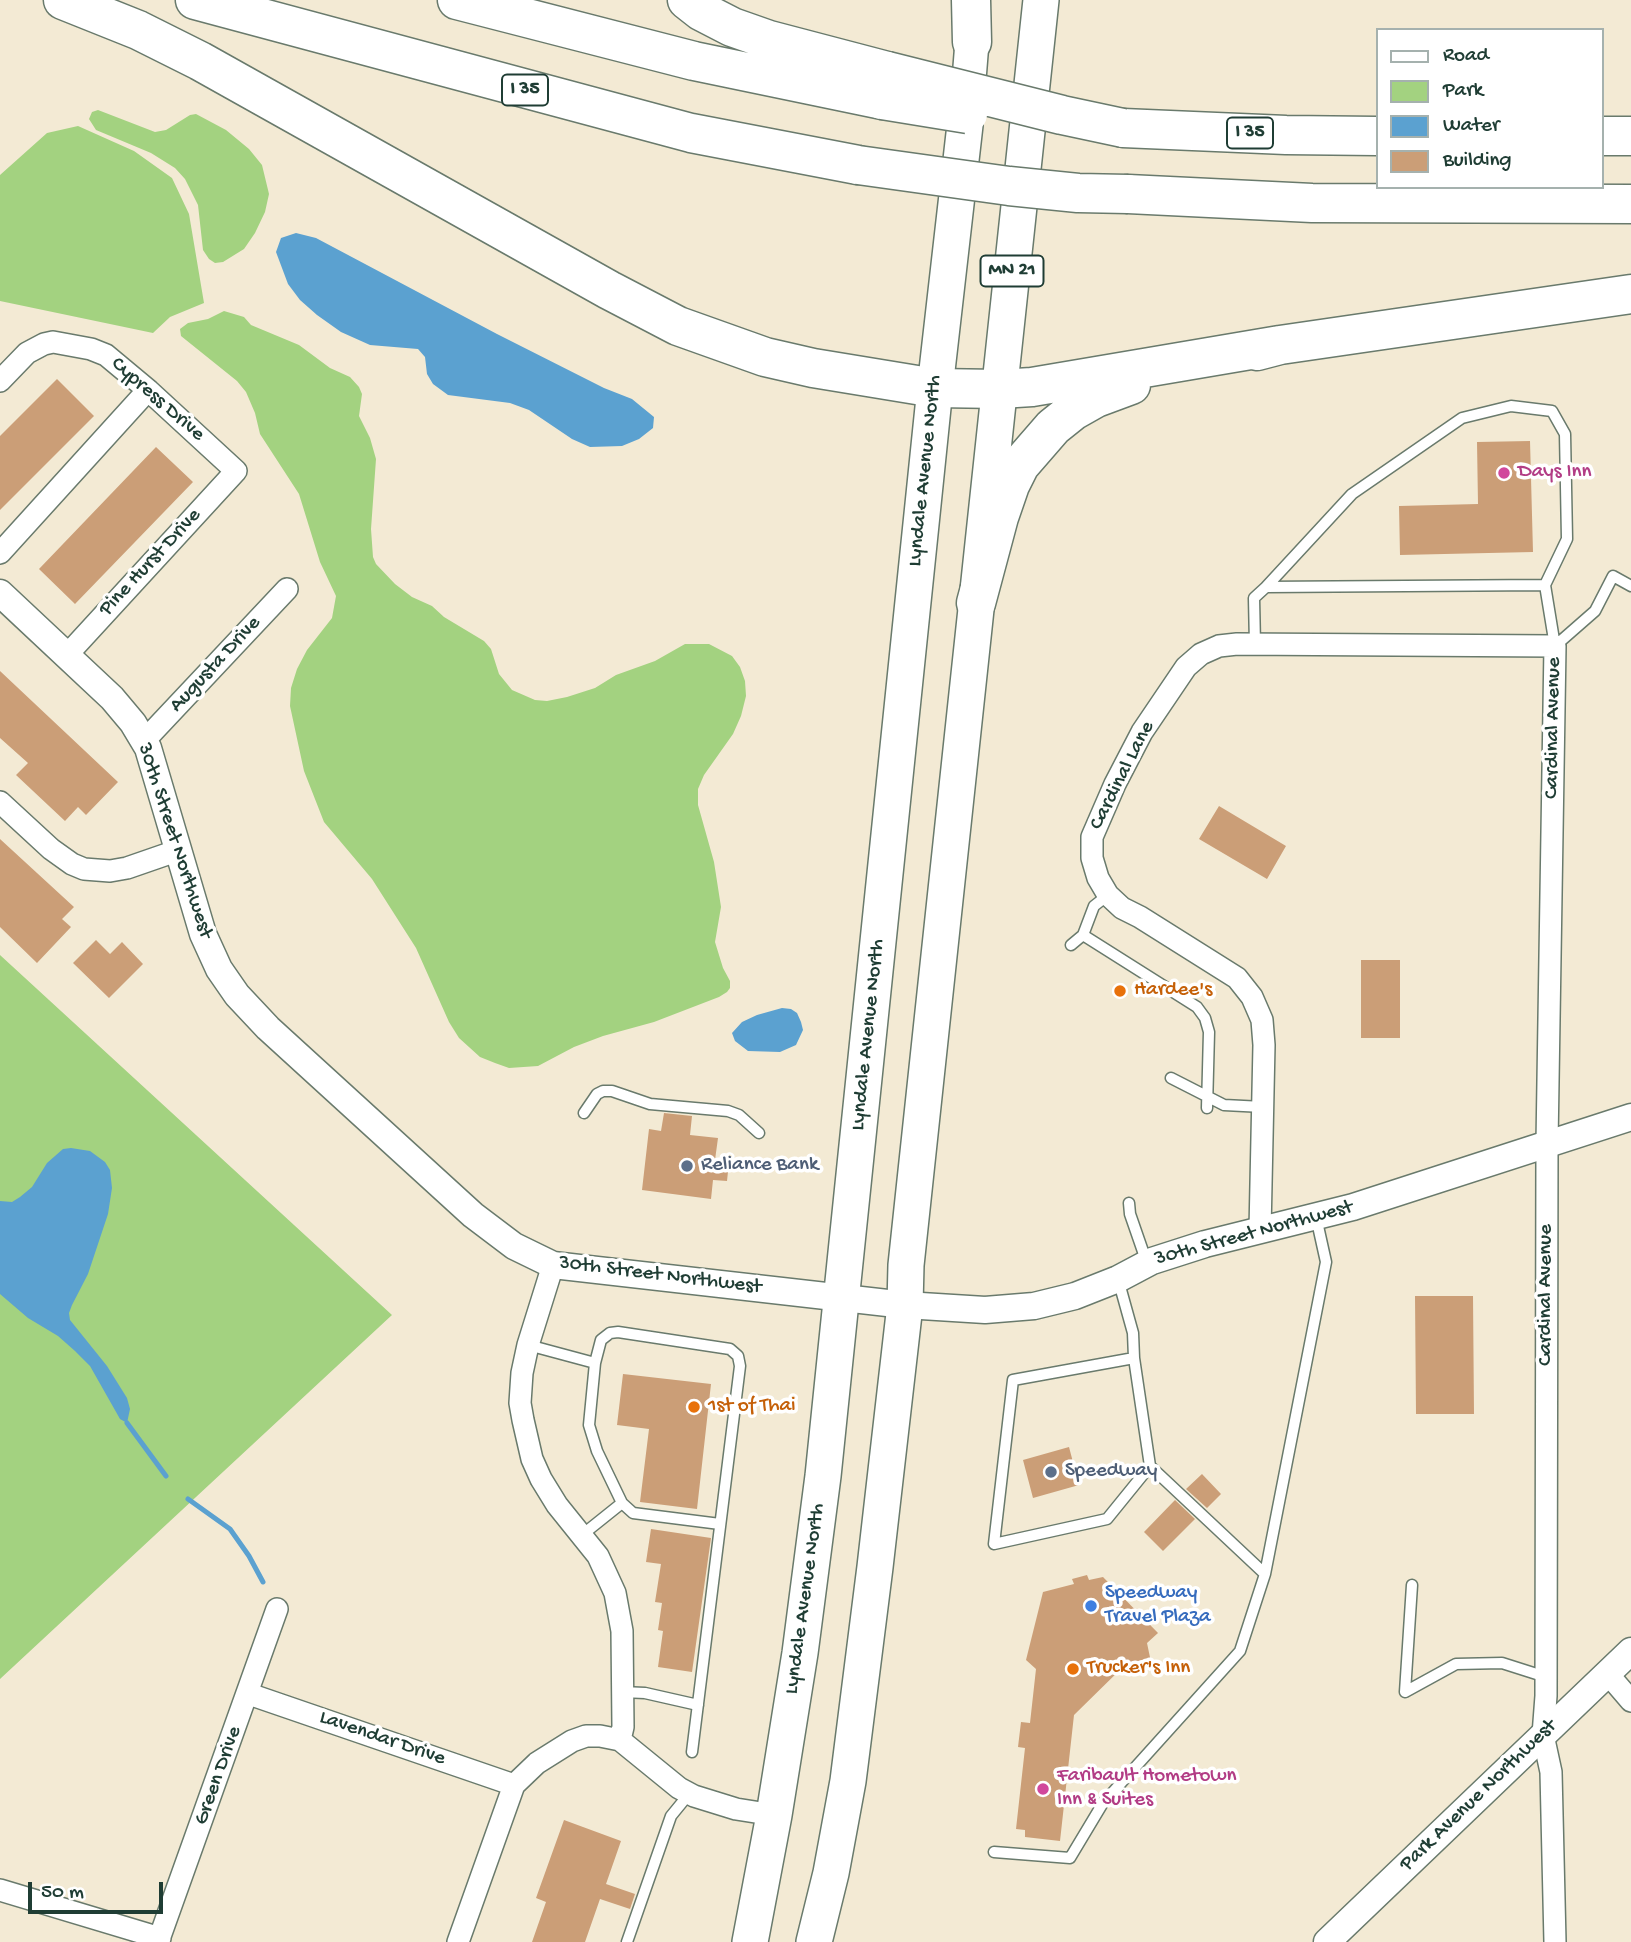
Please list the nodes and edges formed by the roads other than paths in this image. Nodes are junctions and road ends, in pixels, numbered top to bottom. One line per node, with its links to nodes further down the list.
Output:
1 (63, 0): 18 (highway)
2 (195, 0): 14 (highway, I 35, bridge)
3 (457, 0): 9 (highway, I 35)
4 (687, 0): 9 (highway)
5 (971, 0): 8 (highway)
6 (977, 0): 8 (highway)
7 (1041, 0): 20 (highway, MN 21)
8 (972, 42): 10 (main road)
9 (885, 85): 11 (highway, I 35, bridge)
10 (965, 125): 18 (highway, Lyndale Avenue North)
11 (1376, 136)
12 (1603, 136): 13 (highway)
13 (1631, 136)
14 (1631, 204)
15 (1631, 294): 16 (highway)
16 (1280, 345): 20 (highway); 28 (highway)
17 (0, 381): 19 (street, Cypress Drive)
18 (934, 388): 20 (highway); 51 (highway, Lyndale Avenue North)
19 (148, 390): 21 (street, Cypress Drive); 22 (street)
20 (1000, 390): 28 (highway, MN 21)
21 (236, 471): 31 (street, Pine Hurst Drive)
22 (0, 553)
23 (1545, 585): 25 (lane); 25 (lane); 30 (lane)
24 (1631, 586): 30 (lane)
25 (1266, 587): 29 (lane)
26 (287, 589): 32 (street, Augusta Drive)
27 (0, 593): 31 (street, 30th Street Northwest)
28 (976, 603): 52 (highway)
29 (1255, 645): 30 (street, Cardinal Lane); 35 (street, Cardinal Lane)
30 (1555, 646): 44 (street, Cardinal Avenue)
31 (67, 655): 32 (street, 30th Street Northwest)
32 (144, 741): 34 (street, 30th Street Northwest)
33 (0, 802): 34 (street)
34 (179, 850): 49 (street, 30th Street Northwest)
35 (1108, 895): 36 (lane); 40 (street, Cardinal Lane)
36 (1083, 935): 37 (lane); 39 (lane)
37 (1071, 945)
38 (1171, 1078): 39 (lane)
39 (1207, 1102): 40 (lane)
40 (1263, 1107): 47 (street, Cardinal Lane)
41 (584, 1113): 43 (lane)
42 (1631, 1117): 44 (street, 30th Street Northwest)
43 (759, 1133)
44 (1547, 1143): 46 (street, 30th Street Northwest); 65 (street, Cardinal Avenue)
45 (1129, 1203): 48 (lane)
46 (1316, 1217): 47 (street, 30th Street Northwest); 60 (lane)
47 (1260, 1230): 48 (street, 30th Street Northwest)
48 (1147, 1263): 50 (street, 30th Street Northwest)
49 (553, 1265): 51 (street, 30th Street Northwest); 53 (street)
50 (1118, 1279): 52 (street, 30th Street Northwest); 54 (lane)
51 (841, 1297): 52 (street, 30th Street Northwest); 75 (highway, Lyndale Avenue North)
52 (905, 1305): 82 (highway)
53 (528, 1345): 55 (lane); 59 (street)
54 (1134, 1358): 56 (lane); 56 (lane)
55 (595, 1363): 57 (lane); 58 (lane)
56 (1150, 1466): 60 (lane)
57 (622, 1503): 58 (lane); 59 (lane)
58 (720, 1524): 69 (lane)
59 (582, 1535): 66 (street)
60 (1265, 1574): 76 (lane)
61 (1412, 1585): 65 (lane)
62 (277, 1609): 67 (street, Green Drive)
63 (1631, 1651): 64 (street, Park Avenue Northwest)
64 (1607, 1673): 68 (street); 70 (street, Park Avenue Northwest)
65 (1546, 1677): 70 (street, Cardinal Avenue)
66 (622, 1692): 69 (lane); 71 (street)
67 (249, 1694): 73 (street, Lavendar Drive); 78 (street, Green Drive)
68 (1631, 1701)
69 (698, 1705): 72 (lane)
70 (1543, 1735): 83 (street, Park Avenue Northwest); 84 (street, Cardinal Avenue)
71 (620, 1741): 73 (street); 74 (street)
72 (692, 1752)
73 (514, 1785): 79 (street)
74 (689, 1794): 75 (street); 80 (lane)
75 (774, 1815): 81 (highway, Lyndale Avenue North)
76 (994, 1852)
77 (0, 1890): 78 (street)
78 (159, 1940)
79 (458, 1942)
80 (627, 1942)
81 (750, 1942)
82 (814, 1942)
83 (1327, 1942)
84 (1555, 1942)

